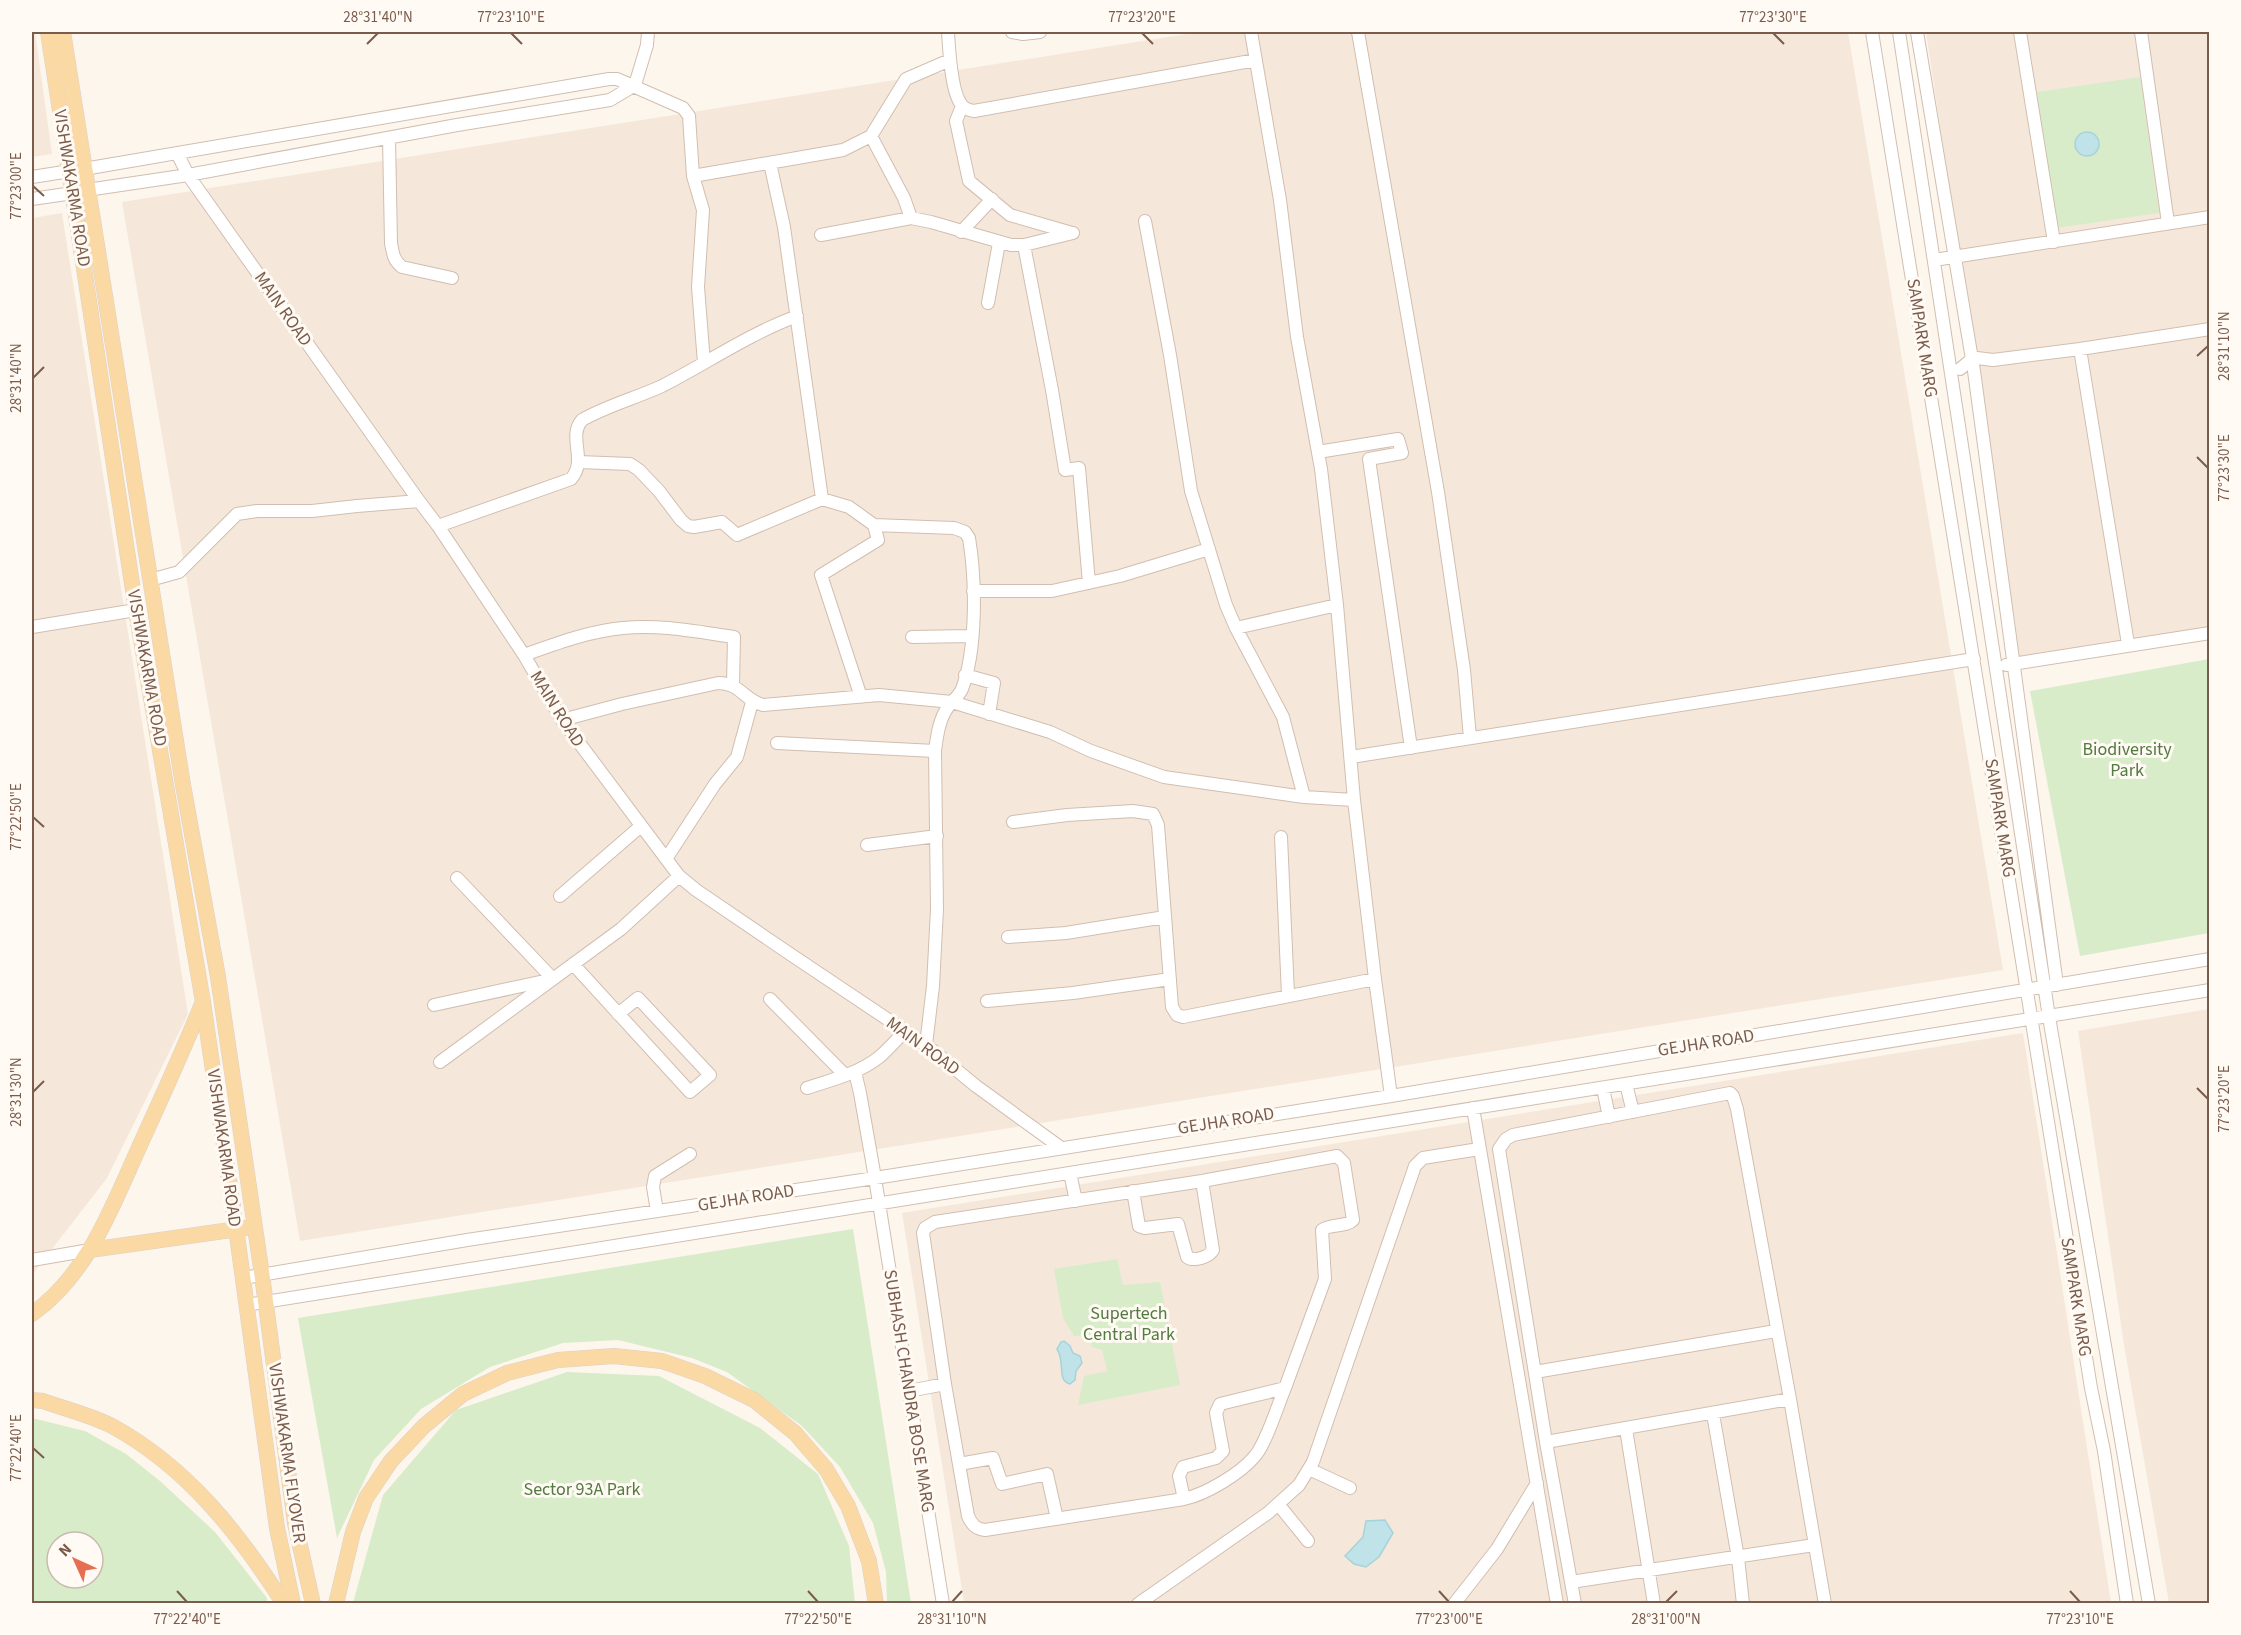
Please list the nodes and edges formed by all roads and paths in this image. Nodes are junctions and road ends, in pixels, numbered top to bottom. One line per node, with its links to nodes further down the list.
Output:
1 (48, 32): 22 (main road, VISHWAKARMA ROAD)
2 (63, 32): 22 (main road, VISHWAKARMA ROAD)
3 (648, 32): 16 (street)
4 (948, 32): 14 (street)
5 (1012, 32): 6 (street)
6 (1040, 32)
7 (1251, 32): 15 (street)
8 (1358, 32): 79 (street)
9 (1872, 32): 67 (street, SAMPARK MARG)
10 (1899, 32): 39 (street, SAMPARK MARG)
11 (1917, 32): 38 (street)
12 (2020, 32): 35 (street)
13 (2141, 32): 32 (street)
14 (950, 60): 17 (street); 18 (street)
15 (1256, 60): 17 (street); 48 (street)
16 (635, 85): 19 (street); 20 (street); 24 (street)
17 (962, 106): 28 (street)
18 (871, 136): 21 (street); 30 (street)
19 (389, 138): 23 (street); 40 (street)
20 (177, 153): 22 (street); 23 (street, MAIN ROAD)
21 (770, 163): 24 (street); 42 (street)
22 (77, 170): 25 (street); 26 (main road, VISHWAKARMA ROAD)
23 (188, 175): 26 (street); 51 (street, MAIN ROAD)
24 (693, 176): 45 (street)
25 (32, 177)
26 (80, 191): 27 (street); 55 (main road, VISHWAKARMA ROAD); 59 (main road, VISHWAKARMA ROAD)
27 (32, 199)
28 (992, 199): 33 (street); 37 (street)
29 (2210, 217): 32 (street)
30 (911, 218): 33 (street); 34 (street)
31 (1145, 221): 54 (street)
32 (2168, 223): 35 (street)
33 (961, 232): 36 (street)
34 (821, 235)
35 (2054, 242): 38 (street)
36 (999, 243): 37 (street); 41 (street)
37 (1024, 245): 56 (street)
38 (1955, 256): 39 (street); 46 (street)
39 (1934, 260): 47 (street, SAMPARK MARG)
40 (452, 278)
41 (988, 303)
42 (797, 316): 45 (street); 50 (street)
43 (2209, 329): 44 (street)
44 (2080, 349): 46 (street); 65 (street)
45 (704, 363): 49 (street)
46 (1973, 365): 47 (street); 68 (street)
47 (1956, 370): 69 (street, SAMPARK MARG)
48 (1318, 452): 58 (street); 81 (street)
49 (579, 462): 50 (street); 53 (street)
50 (822, 499): 52 (street)
51 (419, 501): 53 (street, MAIN ROAD); 55 (street)
52 (874, 525): 57 (street); 72 (street)
53 (438, 526): 66 (street, MAIN ROAD)
54 (1209, 549): 56 (street); 61 (street)
55 (150, 580): 73 (main road, VISHWAKARMA ROAD)
56 (1089, 583): 57 (street)
57 (973, 591): 63 (street)
58 (1337, 605): 61 (street); 83 (street)
59 (136, 610): 60 (street); 76 (main road, VISHWAKARMA ROAD)
60 (32, 627)
61 (1236, 628): 84 (street)
62 (2210, 633): 65 (street)
63 (972, 636): 64 (street); 70 (street)
64 (912, 637)
65 (2128, 644): 68 (street)
66 (524, 655): 71 (street); 78 (street, MAIN ROAD)
67 (1974, 659): 79 (street); 103 (street, SAMPARK MARG)
68 (2013, 664): 69 (street); 102 (street)
69 (1996, 667): 102 (street, SAMPARK MARG)
70 (965, 675): 75 (street); 77 (street)
71 (733, 685): 74 (street); 78 (street)
72 (861, 697): 74 (street); 75 (street)
73 (170, 702): 76 (main road); 134 (main road, VISHWAKARMA ROAD)
74 (752, 702): 91 (street)
75 (952, 702): 77 (street); 82 (street)
76 (153, 704): 108 (main road, VISHWAKARMA ROAD)
77 (989, 714): 84 (street)
78 (562, 720): 87 (street, MAIN ROAD)
79 (1470, 738): 81 (street)
80 (777, 743): 82 (street)
81 (1411, 748): 83 (street)
82 (935, 750): 88 (street)
83 (1351, 757): 85 (street)
84 (1304, 797): 85 (street)
85 (1354, 800): 101 (street)
86 (1013, 822): 95 (street)
87 (640, 826): 91 (street, MAIN ROAD); 94 (street)
88 (937, 836): 90 (street); 114 (street)
89 (1281, 837): 105 (street)
90 (867, 845)
91 (666, 859): 92 (street, MAIN ROAD)
92 (679, 876): 98 (street); 113 (street, MAIN ROAD)
93 (457, 878): 99 (street)
94 (560, 896)
95 (1165, 917): 96 (street); 100 (street)
96 (1008, 937)
97 (2210, 959): 102 (street, GEJHA ROAD)
98 (573, 964): 99 (street); 110 (street)
99 (553, 979): 109 (street); 115 (street)
100 (1170, 979): 105 (street); 107 (street)
101 (1375, 979): 105 (street); 120 (street)
102 (2051, 986): 103 (street, GEJHA ROAD); 111 (street, SAMPARK MARG)
103 (2028, 990): 112 (street, SAMPARK MARG); 120 (street, GEJHA ROAD)
104 (2210, 990): 111 (street, GEJHA ROAD)
105 (1288, 995)
106 (770, 999): 116 (street)
107 (987, 1001)
108 (203, 1002): 135 (main road, VISHWAKARMA ROAD); 136 (main road)
109 (434, 1005)
110 (618, 1014): 110 (street)
111 (2049, 1017): 112 (street, GEJHA ROAD); 179 (street, SAMPARK MARG)
112 (2032, 1020): 117 (street, GEJHA ROAD); 178 (street, SAMPARK MARG)
113 (905, 1031): 114 (street, MAIN ROAD); 116 (street)
114 (926, 1045): 124 (street, MAIN ROAD)
115 (440, 1062)
116 (850, 1073): 118 (street); 128 (street, SUBHASH CHANDRA BOSE MARG)
117 (1626, 1084): 119 (street, GEJHA ROAD); 122 (street)
118 (807, 1088)
119 (1603, 1088): 121 (street, GEJHA ROAD); 123 (street)
120 (1391, 1095): 124 (street, GEJHA ROAD)
121 (1473, 1108): 125 (street); 127 (street, GEJHA ROAD)
122 (1633, 1112): 123 (street); 143 (street)
123 (1609, 1117): 144 (street)
124 (1060, 1147): 128 (street, GEJHA ROAD)
125 (1479, 1149): 154 (street); 155 (street)
126 (690, 1154): 133 (street)
127 (1070, 1173): 131 (street); 132 (street, GEJHA ROAD)
128 (875, 1178): 132 (street, SUBHASH CHANDRA BOSE MARG); 133 (street, GEJHA ROAD)
129 (1202, 1181): 130 (street); 130 (street); 146 (street)
130 (1133, 1191): 131 (street)
131 (1076, 1201): 145 (street)
132 (879, 1203): 140 (street, GEJHA ROAD); 147 (street, SUBHASH CHANDRA BOSE MARG)
133 (657, 1211): 138 (street, GEJHA ROAD)
134 (255, 1227): 135 (main road); 138 (main road, VISHWAKARMA ROAD)
135 (236, 1228): 136 (main road); 139 (main road, VISHWAKARMA ROAD)
136 (90, 1250): 137 (street); 142 (main road)
137 (32, 1260)
138 (262, 1275): 139 (street, GEJHA ROAD); 140 (main road, VISHWAKARMA ROAD)
139 (243, 1278): 141 (main road, VISHWAKARMA ROAD)
140 (266, 1302): 141 (street, GEJHA ROAD); 167 (main road, VISHWAKARMA FLYOVER)
141 (246, 1305): 166 (main road, VISHWAKARMA FLYOVER)
142 (32, 1314)
143 (1776, 1331): 144 (street); 148 (street)
144 (1535, 1372): 152 (street)
145 (945, 1384): 147 (street); 153 (street)
146 (1286, 1388): 157 (street); 157 (street)
147 (909, 1391): 170 (street, SUBHASH CHANDRA BOSE MARG)
148 (1790, 1399): 150 (street); 161 (street)
149 (32, 1400): 165 (main road)
150 (1713, 1414): 151 (street); 162 (street)
151 (1626, 1429): 152 (street); 163 (street)
152 (1546, 1442): 164 (street)
153 (959, 1464): 159 (street); 159 (street)
154 (1309, 1469): 156 (street); 158 (street)
155 (1537, 1483): 172 (street); 173 (street)
156 (1350, 1488)
157 (1184, 1499): 159 (street)
158 (1278, 1504): 160 (street); 171 (street)
159 (1057, 1520)
160 (1308, 1542)
161 (1814, 1545): 162 (street); 177 (street)
162 (1738, 1557): 163 (street); 176 (street)
163 (1649, 1570): 164 (street); 175 (street)
164 (1571, 1582): 174 (street)
165 (284, 1604)
166 (293, 1604)
167 (313, 1604)
168 (336, 1604): 169 (main road)
169 (876, 1604)
170 (943, 1604)
171 (1138, 1604)
172 (1454, 1604)
173 (1557, 1604)
174 (1575, 1604)
175 (1654, 1604)
176 (1743, 1604)
177 (1825, 1604)
178 (2127, 1604)
179 (2149, 1604)

